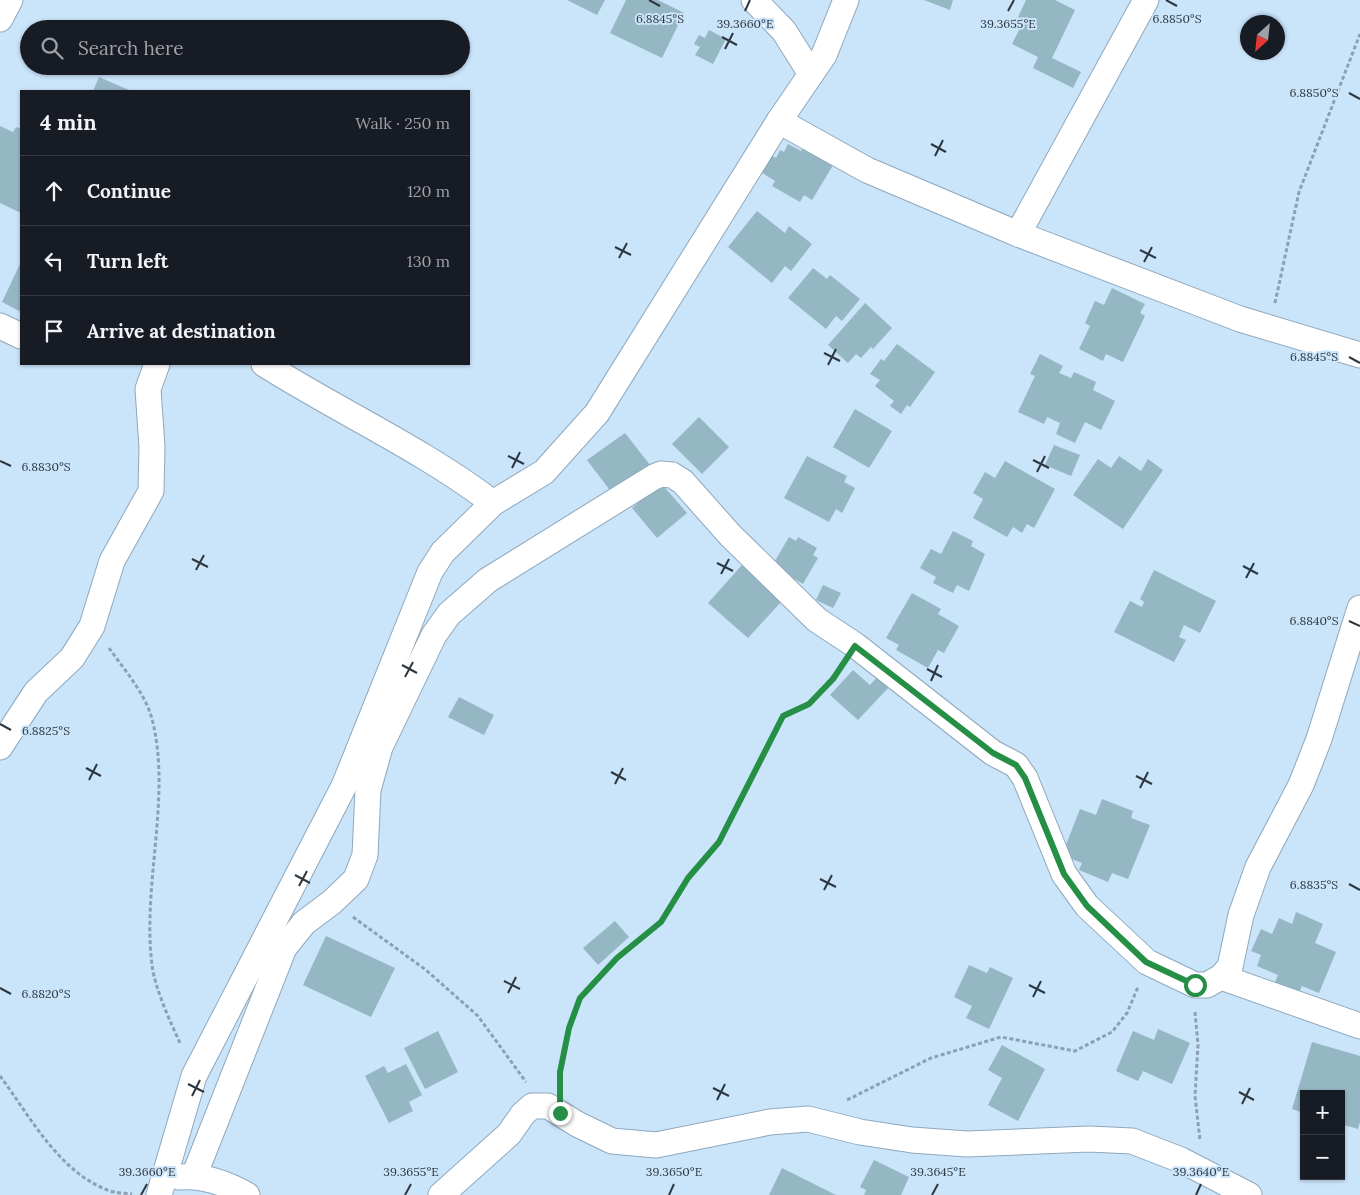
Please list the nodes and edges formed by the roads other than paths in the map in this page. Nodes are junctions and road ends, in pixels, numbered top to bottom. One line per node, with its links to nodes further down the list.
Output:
1 (10, 0): 5 (street)
2 (754, 0): 6 (street)
3 (846, 0): 6 (street)
4 (1146, 0): 8 (street)
5 (0, 19)
6 (811, 74): 7 (street)
7 (779, 121): 8 (street); 14 (street)
8 (1018, 234): 11 (street)
9 (0, 326): 10 (street)
10 (20, 336)
11 (1360, 355)
12 (157, 365): 16 (street)
13 (266, 365): 14 (street)
14 (493, 503): 20 (street)
15 (1360, 608): 17 (street)
16 (0, 747)
17 (1221, 978): 18 (street); 19 (street)
18 (1360, 1026)
19 (194, 1176): 20 (street); 21 (street)
20 (162, 1187)
21 (247, 1195)
22 (441, 1195): 23 (street)
23 (1249, 1195)

